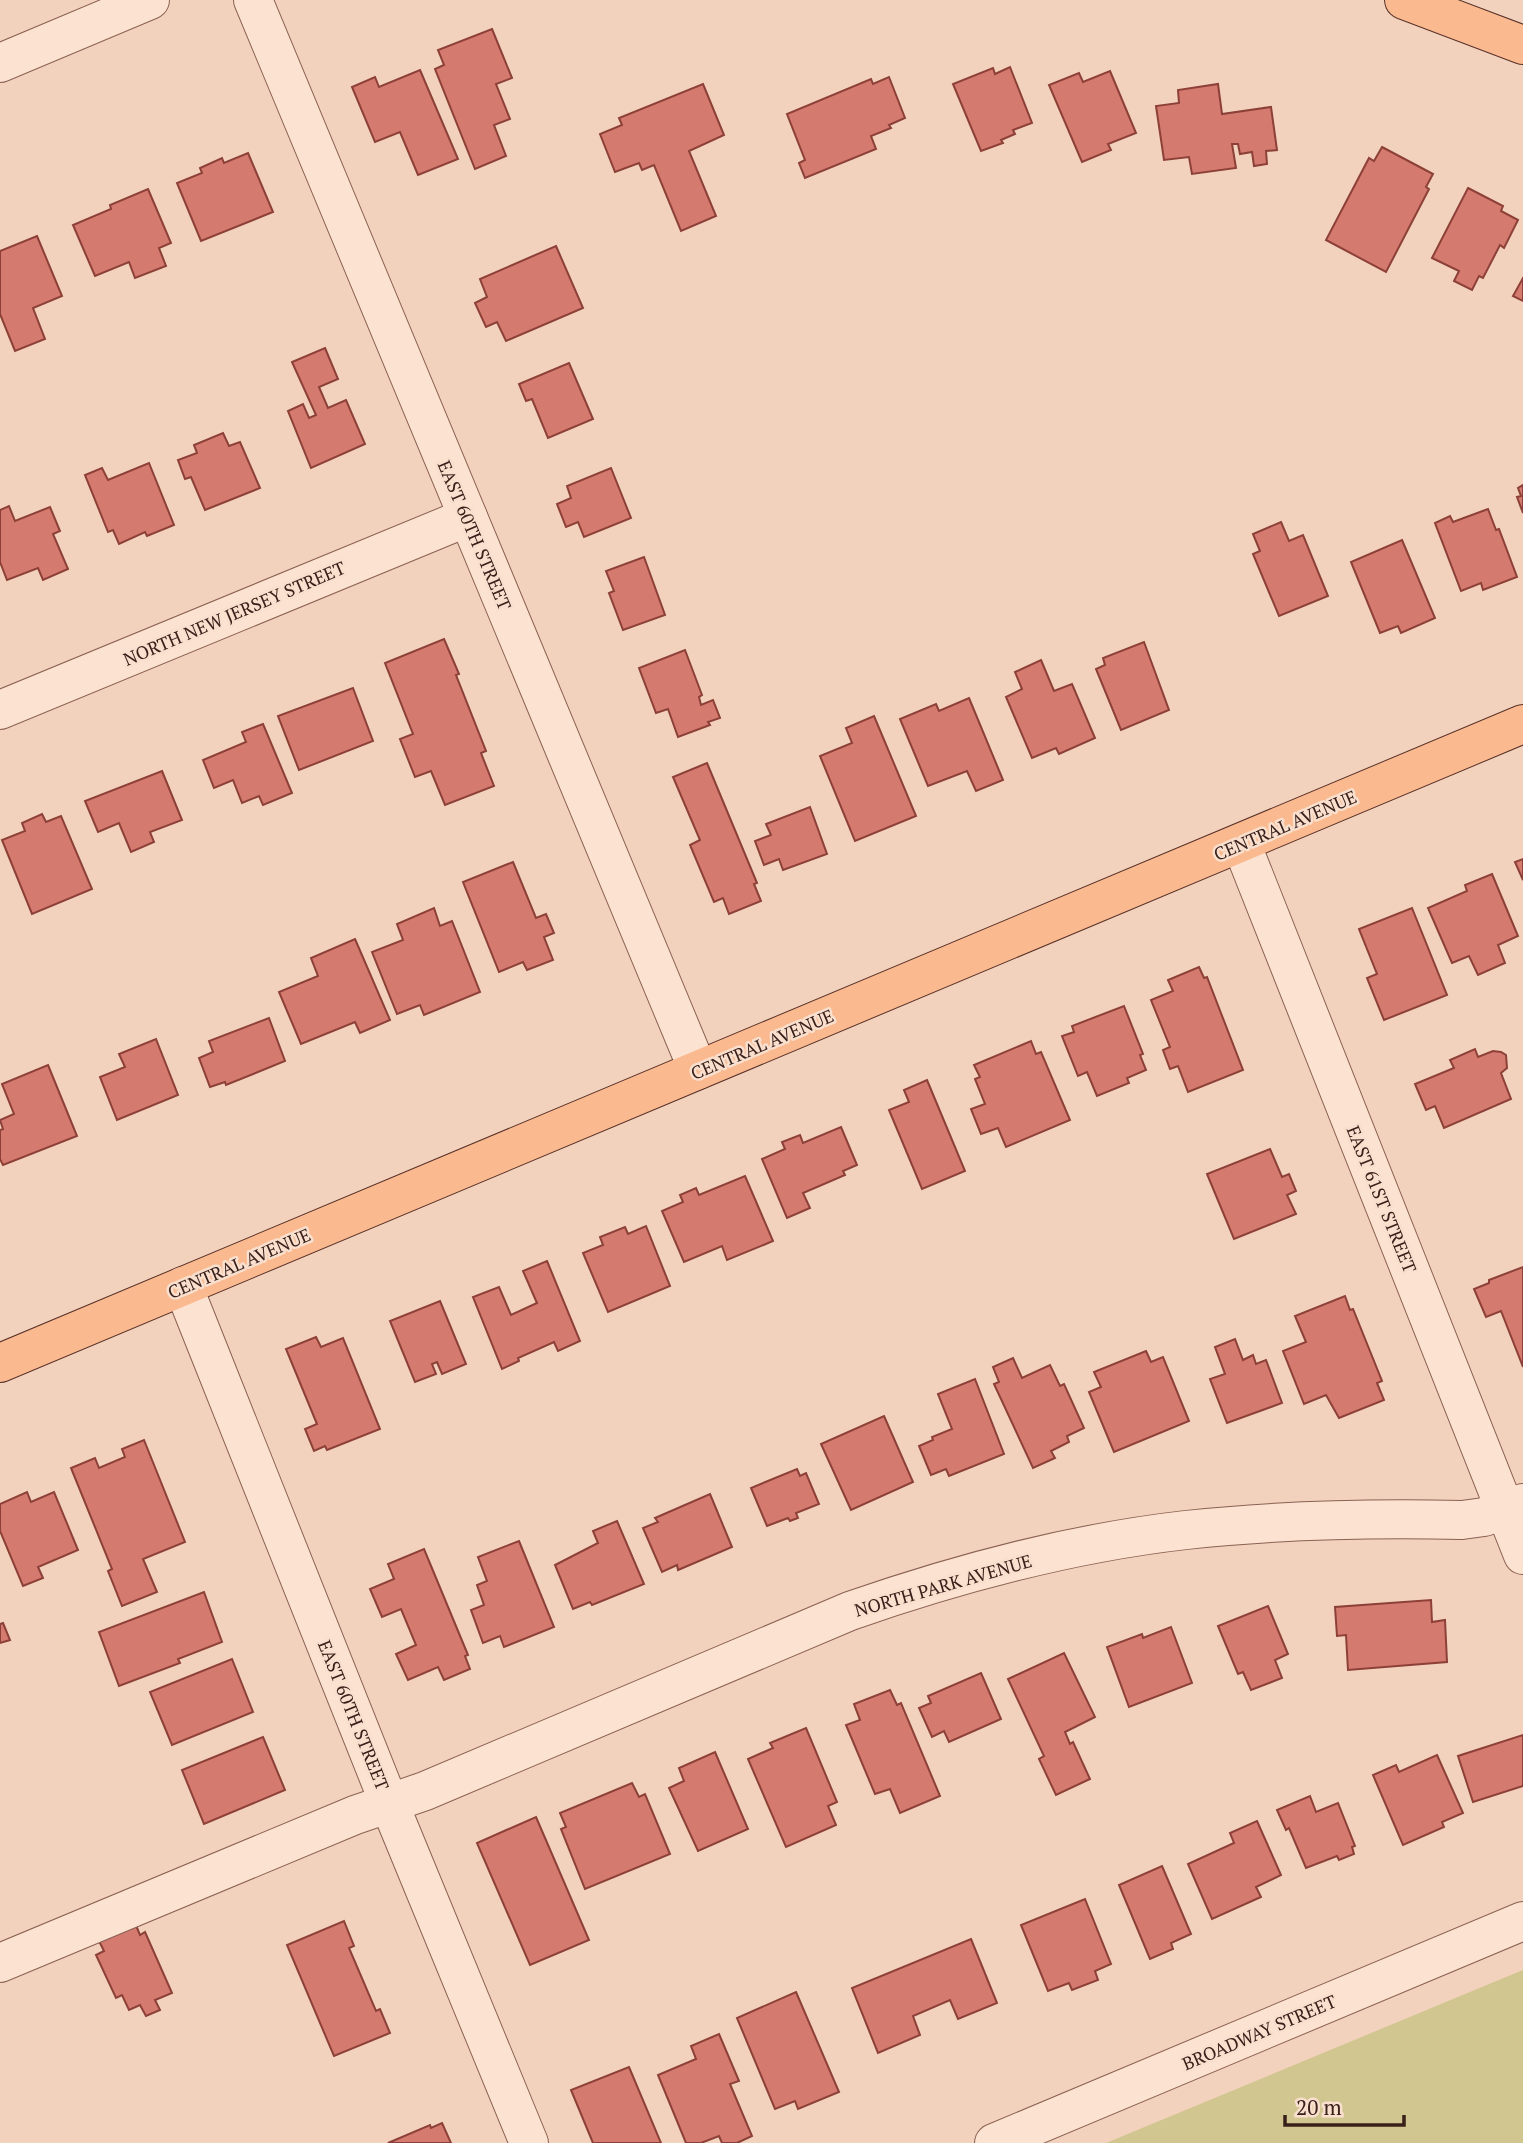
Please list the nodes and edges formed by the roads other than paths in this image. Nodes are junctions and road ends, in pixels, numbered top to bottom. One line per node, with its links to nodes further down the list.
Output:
1 (150, 0): 5 (street)
2 (253, 0): 6 (street, EAST 60TH STREET)
3 (1404, 0): 4 (main road)
4 (1523, 45)
5 (0, 63)
6 (468, 516): 7 (street, NORTH NEW JERSEY STREET); 10 (street, EAST 60TH STREET)
7 (0, 710)
8 (1523, 724): 9 (main road, CENTRAL AVENUE)
9 (1241, 844): 10 (main road, CENTRAL AVENUE); 13 (street, EAST 61ST STREET)
10 (698, 1070): 11 (main road, CENTRAL AVENUE)
11 (183, 1286): 12 (main road, CENTRAL AVENUE); 15 (street, EAST 60TH STREET)
12 (0, 1363)
13 (1514, 1507): 14 (street, EAST 61ST STREET); 15 (street, NORTH PARK AVENUE)
14 (1523, 1555)
15 (372, 1809): 17 (street, NORTH PARK AVENUE); 18 (street, EAST 60TH STREET)
16 (1523, 1921): 19 (street, BROADWAY STREET)
17 (0, 1963)
18 (529, 2143)
19 (994, 2143)

